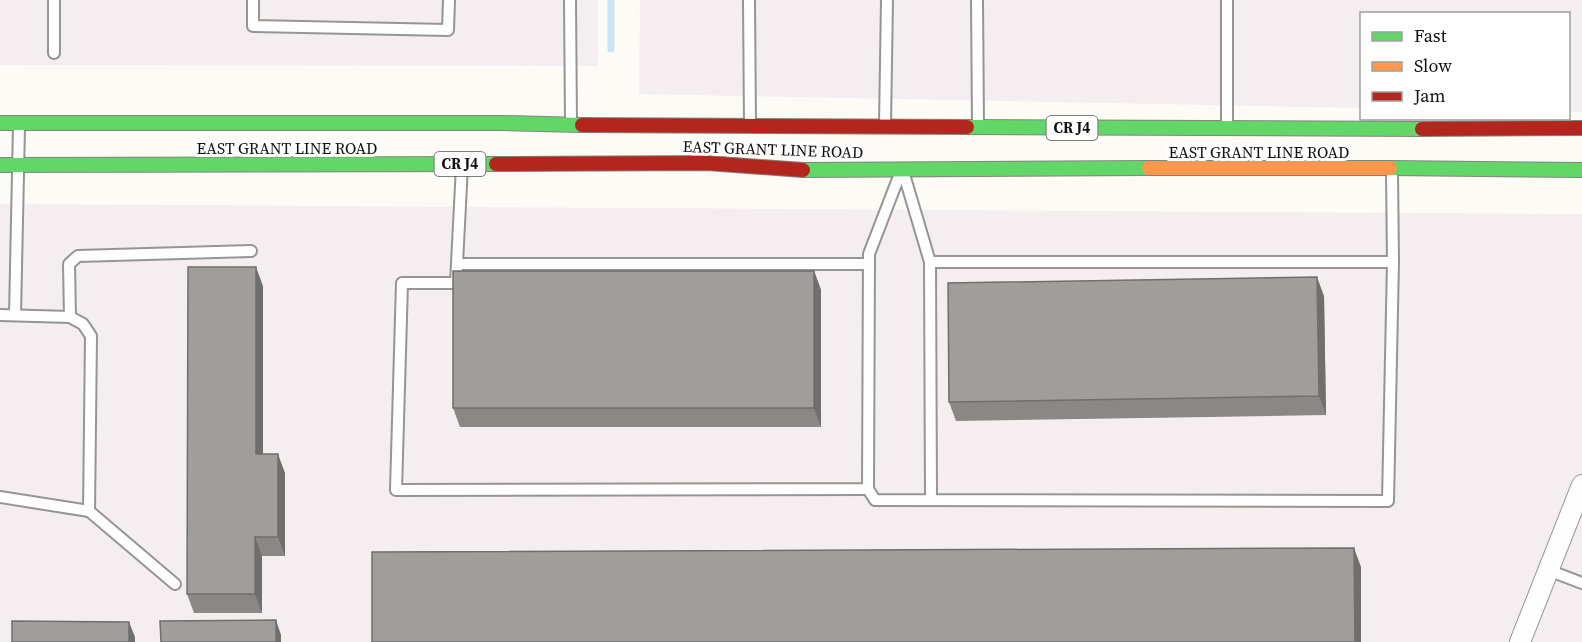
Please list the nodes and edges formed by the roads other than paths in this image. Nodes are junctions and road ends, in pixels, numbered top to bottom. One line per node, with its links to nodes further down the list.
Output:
1 (54, 0): 9 (lane)
2 (253, 0): 3 (lane)
3 (449, 0)
4 (570, 0): 12 (lane)
5 (749, 0): 13 (lane)
6 (886, 0): 14 (lane)
7 (977, 0): 15 (lane)
8 (1227, 0): 16 (lane)
9 (54, 53)
10 (0, 123): 11 (main road, EAST GRANT LINE ROAD / CR J4)
11 (19, 123): 12 (main road, EAST GRANT LINE ROAD / CR J4); 20 (lane)
12 (571, 124): 13 (main road, EAST GRANT LINE ROAD / CR J4)
13 (750, 126): 14 (main road, EAST GRANT LINE ROAD / CR J4)
14 (885, 127): 15 (main road, EAST GRANT LINE ROAD / CR J4)
15 (978, 128): 16 (main road, EAST GRANT LINE ROAD / CR J4)
16 (1227, 128): 17 (main road, EAST GRANT LINE ROAD / CR J4)
17 (1582, 128)
18 (462, 164): 20 (main road, EAST GRANT LINE ROAD / CR J4); 21 (main road, EAST GRANT LINE ROAD / CR J4); 27 (lane)
19 (0, 165): 20 (main road, EAST GRANT LINE ROAD / CR J4)
20 (19, 165): 30 (lane)
21 (902, 168): 22 (main road, EAST GRANT LINE ROAD / CR J4); 25 (lane); 28 (lane)
22 (1392, 168): 23 (main road, EAST GRANT LINE ROAD / CR J4); 26 (lane)
23 (1582, 170)
24 (251, 251): 31 (lane)
25 (930, 262): 26 (lane); 35 (lane)
26 (1393, 262): 35 (lane)
27 (457, 264): 28 (lane); 33 (lane)
28 (869, 264): 33 (lane)
29 (0, 315): 30 (lane)
30 (15, 315): 31 (lane)
31 (70, 317): 36 (lane)
32 (1582, 485): 37 (street)
33 (868, 489): 35 (lane)
34 (0, 497): 36 (lane)
35 (931, 500)
36 (89, 511): 38 (lane)
37 (1548, 570): 39 (lane); 40 (street)
38 (175, 584)
39 (1582, 584)
40 (1520, 642)

